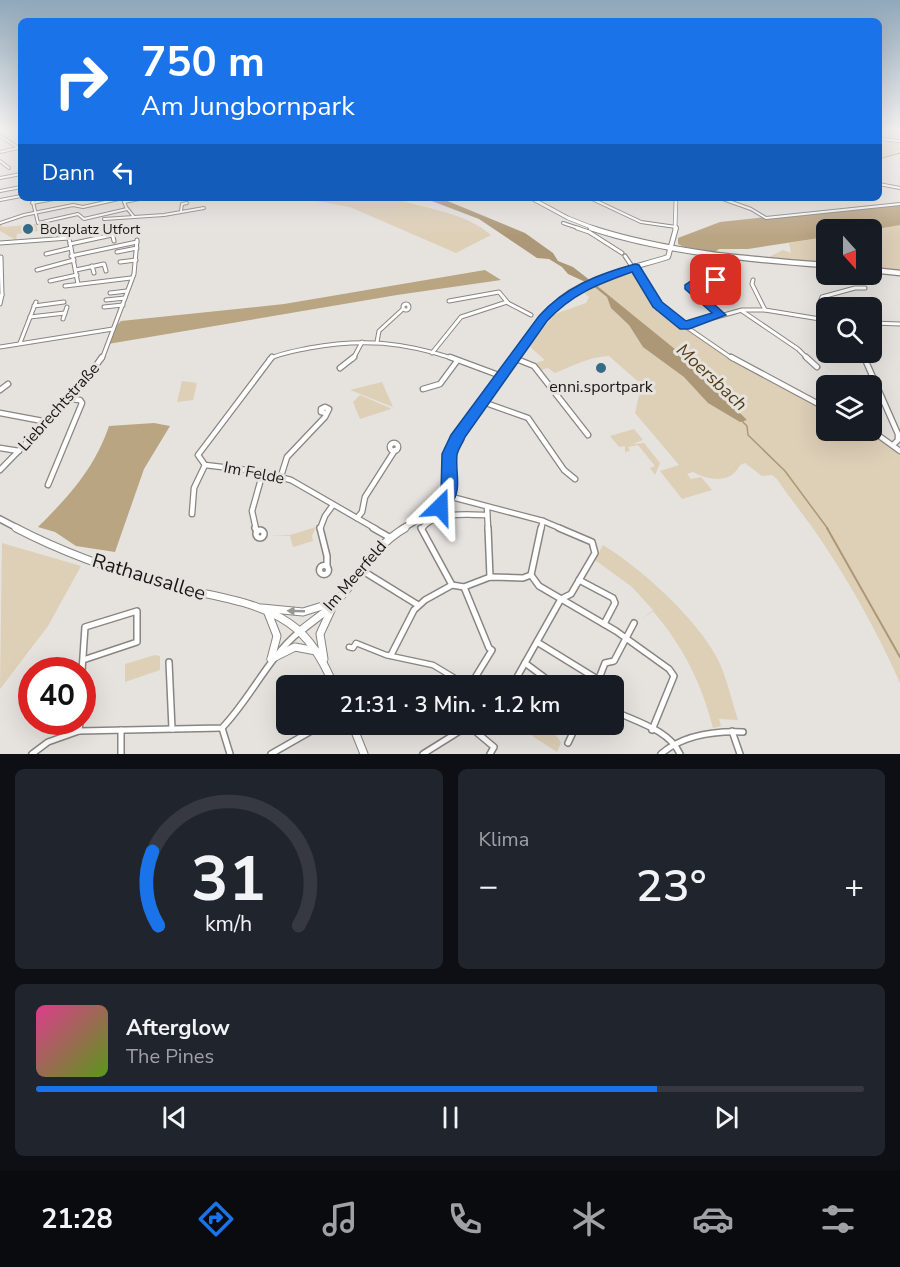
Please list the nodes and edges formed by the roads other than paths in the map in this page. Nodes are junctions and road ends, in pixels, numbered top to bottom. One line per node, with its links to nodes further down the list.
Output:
1 (5, 165): 2 (street)
2 (9, 168)
3 (18, 175): 4 (street)
4 (0, 178)
5 (882, 185): 7 (street)
6 (18, 187): 8 (street)
7 (900, 188)
8 (0, 191)
9 (18, 196): 10 (street)
10 (0, 200)
11 (43, 201): 18 (street)
12 (113, 201): 24 (street)
13 (124, 201): 22 (street)
14 (536, 201): 36 (main road)
15 (596, 201): 29 (street)
16 (676, 201): 29 (street)
17 (728, 201): 20 (street)
18 (32, 203): 24 (street)
19 (188, 204): 23 (street)
20 (900, 204)
21 (204, 208): 23 (street)
22 (127, 209): 24 (street); 25 (street)
23 (182, 211): 25 (street)
24 (35, 213): 27 (street)
25 (134, 217): 26 (street)
26 (104, 219)
27 (0, 223)
28 (563, 223): 46 (street)
29 (676, 227): 36 (street)
30 (111, 229): 31 (street)
31 (112, 235): 32 (street); 34 (street)
32 (114, 241)
33 (0, 243): 34 (street)
34 (70, 246): 38 (street); 39 (street)
35 (137, 248): 37 (street); 39 (street, Liebrechtstraße); 42 (street, Liebrechtstraße)
36 (671, 248): 44 (main road); 46 (street)
37 (117, 252)
38 (46, 254)
39 (71, 256): 41 (street)
40 (1, 257): 63 (street)
41 (74, 260): 47 (street); 48 (street)
42 (136, 260): 43 (street); 54 (street, Liebrechtstraße)
43 (120, 262)
44 (816, 264)
45 (92, 266): 48 (street); 49 (street); 51 (street)
46 (635, 268): 82 (street); 89 (street)
47 (37, 270)
48 (76, 270): 53 (street)
49 (106, 271)
50 (882, 271): 52 (main road)
51 (94, 273)
52 (900, 273)
53 (77, 275): 56 (street); 58 (street)
54 (131, 278): 58 (street); 61 (street, Liebrechtstraße)
55 (753, 280): 74 (street)
56 (50, 281)
57 (710, 281): 76 (street)
58 (78, 284): 59 (street)
59 (65, 286)
60 (865, 288): 64 (street)
61 (128, 291): 62 (street); 65 (street, Liebrechtstraße)
62 (110, 293)
63 (1, 296): 69 (street)
64 (822, 297)
65 (125, 298): 71 (street, Liebrechtstraße); 71 (street)
66 (449, 301): 68 (street)
67 (64, 302): 70 (street)
68 (507, 302): 75 (street); 88 (street)
69 (0, 304)
70 (35, 304): 77 (street)
71 (123, 305): 83 (street, Liebrechtstraße)
72 (403, 309): 85 (street)
73 (742, 310): 74 (street); 76 (street); 92 (street)
74 (765, 310): 78 (street)
75 (531, 315)
76 (720, 315): 82 (street)
77 (30, 317): 79 (street); 86 (street)
78 (816, 318)
79 (63, 319)
80 (882, 323): 81 (street)
81 (900, 324)
82 (684, 326): 103 (street)
83 (113, 329): 86 (street); 101 (street, Liebrechtstraße)
84 (362, 342): 85 (street); 93 (street); 98 (street)
85 (378, 342): 88 (street)
86 (20, 344): 87 (street)
87 (0, 347)
88 (432, 353): 90 (street)
89 (514, 358): 94 (street); 107 (street)
90 (457, 361): 95 (street); 99 (street)
91 (867, 363): 109 (street)
92 (818, 367)
93 (340, 368)
94 (506, 369): 95 (street); 96 (street)
95 (493, 372): 96 (street)
96 (501, 376): 102 (street)
97 (8, 384): 100 (street)
98 (252, 384): 114 (street, Im Felde)
99 (423, 389)
100 (0, 390)
101 (70, 399): 106 (street, Liebrechtstraße); 119 (street)
102 (483, 402): 118 (street); 120 (street)
103 (816, 403)
104 (0, 413): 106 (street)
105 (326, 413): 117 (street)
106 (48, 422): 112 (street, Liebrechtstraße)
107 (588, 435)
108 (882, 437): 109 (street)
109 (893, 444): 113 (street)
110 (0, 448): 112 (street)
111 (395, 450): 125 (street)
112 (19, 451): 115 (street, Liebrechtstraße)
113 (900, 451)
114 (205, 465): 116 (street, Im Felde); 123 (street)
115 (0, 470)
116 (263, 472): 117 (street, Im Felde); 128 (street)
117 (281, 476): 121 (street, Im Felde)
118 (574, 479)
119 (48, 485)
120 (448, 496): 122 (street); 129 (street, Im Meerfeld)
121 (333, 505): 125 (street, Im Felde); 130 (street)
122 (487, 507): 124 (street); 127 (street)
123 (192, 514)
124 (485, 515): 133 (street); 135 (street)
125 (357, 518): 129 (street, Im Felde)
126 (0, 519): 140 (street, Rathausallee)
127 (543, 521): 132 (street); 134 (street)
128 (257, 532)
129 (389, 537): 131 (street, Im Meerfeld)
130 (327, 566)
131 (361, 570): 138 (street, Im Meerfeld); 139 (street)
132 (531, 575): 133 (street); 137 (street)
133 (490, 577): 136 (street)
134 (579, 580): 137 (street); 143 (street)
135 (452, 585): 136 (street); 139 (street)
136 (464, 587): 157 (street)
137 (561, 600): 143 (street); 146 (street)
138 (336, 603): 140 (street, one-way to 140); 144 (street, Im Meerfeld); 154 (street)
139 (418, 604): 149 (street)
140 (253, 607): 141 (street, Rathausallee)
141 (268, 613): 144 (street, Rathausallee); 150 (street)
142 (634, 623): 145 (street)
143 (604, 624): 145 (street)
144 (299, 632): 148 (street, Rathausallee); 150 (street)
145 (624, 641): 161 (street); 166 (street)
146 (537, 642): 153 (street); 160 (street)
147 (349, 646): 149 (street)
148 (316, 652): 150 (street); 154 (street, Rathausallee)
149 (391, 655): 156 (street)
150 (271, 659): 163 (street)
151 (83, 660): 151 (street)
152 (169, 662): 164 (street)
153 (525, 663): 158 (street); 159 (street)
154 (325, 665): 155 (street)
155 (329, 675)
156 (450, 675)
157 (477, 675)
158 (518, 675)
159 (541, 675)
160 (586, 675)
161 (600, 675)
162 (624, 716): 166 (street)
163 (222, 728): 164 (street); 180 (street)
164 (172, 729): 165 (street)
165 (121, 730): 167 (street); 179 (street)
166 (652, 730): 177 (street)
167 (96, 731)
168 (732, 731): 169 (street); 177 (street); 187 (street)
169 (743, 732)
170 (68, 735): 178 (street)
171 (304, 735): 181 (street)
172 (356, 735): 182 (street)
173 (454, 735): 183 (street)
174 (481, 735): 184 (street)
175 (572, 735): 176 (street)
176 (568, 743)
177 (675, 743): 185 (street); 186 (street)
178 (32, 754)
179 (122, 754)
180 (230, 754)
181 (271, 754)
182 (364, 754)
183 (423, 754)
184 (490, 754)
185 (661, 754)
186 (680, 754)
187 (740, 754)

